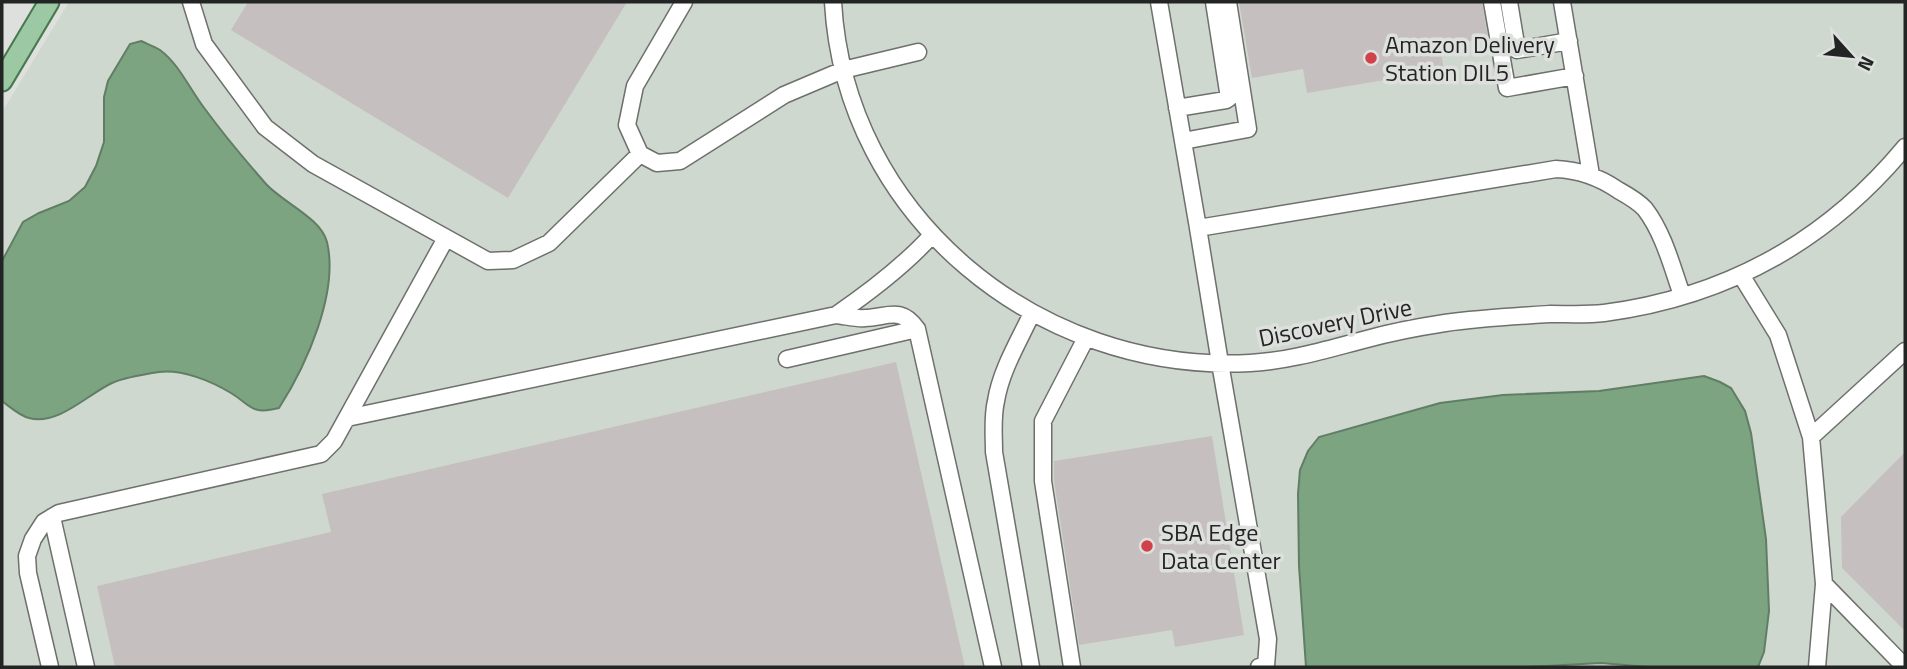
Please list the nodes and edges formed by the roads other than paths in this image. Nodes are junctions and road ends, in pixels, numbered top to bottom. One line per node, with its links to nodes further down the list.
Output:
1 (49, 2): 15 (main road)
2 (191, 2): 23 (street)
3 (684, 2): 19 (street)
4 (833, 2): 13 (street, Discovery Drive)
5 (1159, 2): 16 (street)
6 (1214, 2): 16 (street)
7 (1228, 2): 17 (street)
8 (1492, 2): 14 (street)
9 (1509, 2): 11 (street)
10 (1562, 2): 11 (street)
11 (1569, 41): 14 (street)
12 (918, 52): 13 (street)
13 (843, 71): 19 (street); 22 (street, Discovery Drive)
14 (1575, 76): 20 (street)
15 (2, 81)
16 (1177, 108): 17 (street)
17 (1183, 141): 21 (street)
18 (1905, 147): 24 (street, Discovery Drive)
19 (640, 153): 23 (street)
20 (1591, 175): 21 (street); 25 (street)
21 (1198, 229): 32 (street)
22 (932, 235): 26 (street, Discovery Drive); 27 (street)
23 (446, 238): 33 (street)
24 (1741, 275): 25 (street, Discovery Drive); 34 (street)
25 (1682, 295): 32 (street, Discovery Drive)
26 (1032, 313): 29 (street, Discovery Drive); 40 (street)
27 (836, 315): 28 (street); 33 (street)
28 (917, 328): 31 (street); 39 (street)
29 (1086, 338): 32 (street, Discovery Drive); 41 (street)
30 (1905, 351): 34 (street)
31 (787, 359)
32 (1220, 363): 42 (street)
33 (347, 418): 35 (street)
34 (1811, 437): 36 (street)
35 (52, 517): 37 (street); 38 (street)
36 (1824, 584): 43 (street); 44 (street)
37 (50, 667)
38 (86, 667)
39 (993, 667)
40 (1031, 667)
41 (1072, 667)
42 (1259, 667)
43 (1817, 667)
44 (1905, 667)

